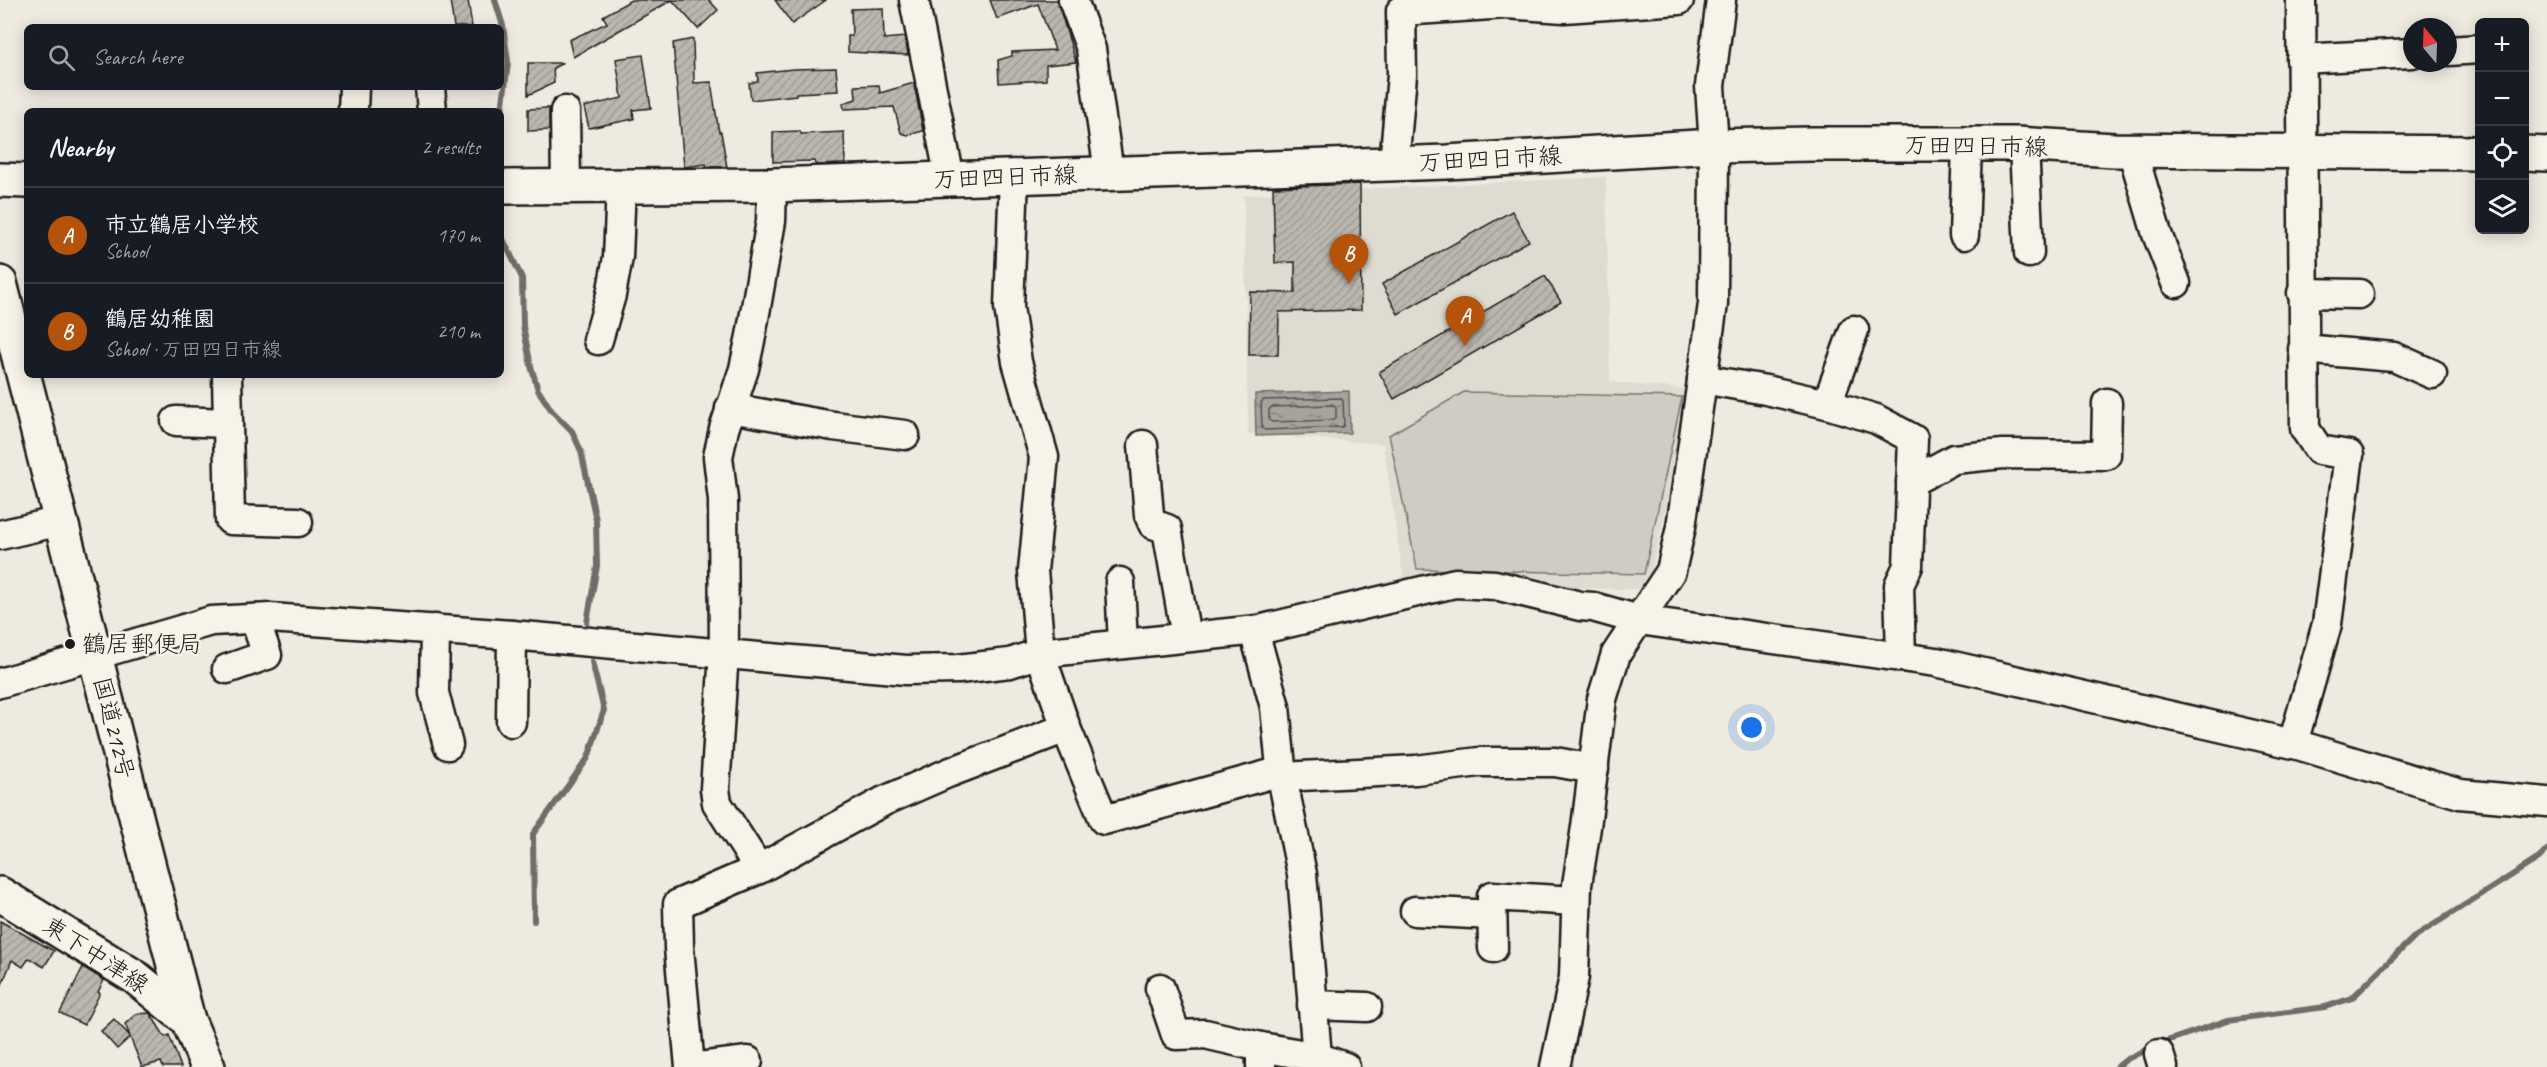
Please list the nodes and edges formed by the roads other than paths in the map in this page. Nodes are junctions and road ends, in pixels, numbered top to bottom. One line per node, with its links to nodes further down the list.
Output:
1 (914, 0): 27 (street)
2 (1073, 0): 25 (street)
3 (1679, 0): 6 (street)
4 (1721, 0): 18 (street)
5 (2301, 0): 10 (street)
6 (1437, 4): 24 (street)
7 (2475, 49): 8 (street)
8 (2457, 50)
9 (2403, 53): 10 (street)
10 (2301, 59): 20 (street)
11 (354, 90): 13 (street)
12 (430, 90): 14 (street)
13 (353, 108)
14 (432, 108)
15 (565, 111): 33 (street)
16 (1967, 145): 17 (main road, 万田四日市線); 18 (main road, 万田四日市線); 34 (street)
17 (2024, 145): 19 (main road, 万田四日市線); 35 (street)
18 (1714, 146): 24 (main road, 万田四日市線); 47 (street)
19 (2132, 150): 20 (main road, 万田四日市線); 37 (street)
20 (2301, 150): 21 (main road, 万田四日市線); 38 (street)
21 (2475, 153)
22 (2529, 153): 23 (main road)
23 (2547, 153)
24 (1394, 164): 25 (main road, 万田四日市線)
25 (1109, 172): 26 (main road, 万田四日市線)
26 (1014, 177): 27 (main road, 万田四日市線); 69 (street)
27 (950, 179): 30 (main road, 万田四日市線)
28 (0, 180): 29 (main road)
29 (24, 181)
30 (772, 185): 31 (main road, 万田四日市線); 50 (street)
31 (621, 186): 33 (main road, 万田四日市線); 41 (street)
32 (504, 187): 33 (main road, 万田四日市線)
33 (566, 187)
34 (1964, 235)
35 (2029, 253)
36 (0, 283): 44 (main road, 国道212号)
37 (2176, 283)
38 (2302, 293): 39 (street); 42 (street)
39 (2359, 294)
40 (1854, 330): 49 (street)
41 (598, 340)
42 (2303, 349): 43 (street); 75 (street)
43 (2432, 374)
44 (24, 377)
45 (24, 378): 56 (main road, 国道212号)
46 (227, 378): 52 (street)
47 (1702, 379): 49 (street); 61 (street)
48 (2107, 403): 55 (street)
49 (1827, 404): 55 (street)
50 (730, 408): 53 (street); 68 (street)
51 (176, 421): 52 (street)
52 (228, 423): 57 (street)
53 (905, 435)
54 (1143, 445): 65 (street)
55 (1911, 482): 70 (street)
56 (61, 521): 58 (street); 67 (main road, 国道212号)
57 (297, 522)
58 (0, 535)
59 (1120, 582): 66 (street)
60 (255, 619): 62 (street); 67 (street); 71 (street)
61 (1639, 620): 63 (street); 70 (street); 77 (street)
62 (435, 629): 64 (street); 76 (street)
63 (1254, 631): 65 (street); 78 (street)
64 (512, 635): 68 (street); 73 (street)
65 (1186, 637): 66 (street)
66 (1123, 644): 69 (street)
67 (94, 653): 72 (street); 89 (main road, 国道212号)
68 (724, 653): 69 (street); 80 (street)
69 (1040, 653): 74 (street)
70 (1901, 657): 75 (street)
71 (227, 669)
72 (0, 683)
73 (511, 722)
74 (1066, 728): 78 (street); 80 (street)
75 (2293, 743): 79 (street)
76 (448, 745)
77 (1594, 769): 78 (street); 82 (street)
78 (1282, 774): 87 (street)
79 (2547, 802)
80 (759, 869): 94 (street)
81 (0, 894): 89 (main road, 東下中津線)
82 (1576, 901): 84 (street); 97 (street)
83 (1415, 911): 84 (street)
84 (1492, 915): 85 (street)
85 (1493, 948)
86 (1160, 987): 90 (street)
87 (1312, 1005): 88 (street); 91 (street)
88 (1367, 1007)
89 (188, 1020): 93 (main road, 国道212号)
90 (1261, 1057): 91 (street)
91 (1317, 1057): 96 (street)
92 (748, 1061): 95 (street)
93 (208, 1067)
94 (690, 1067)
95 (699, 1067)
96 (1346, 1067)
97 (1555, 1067)

